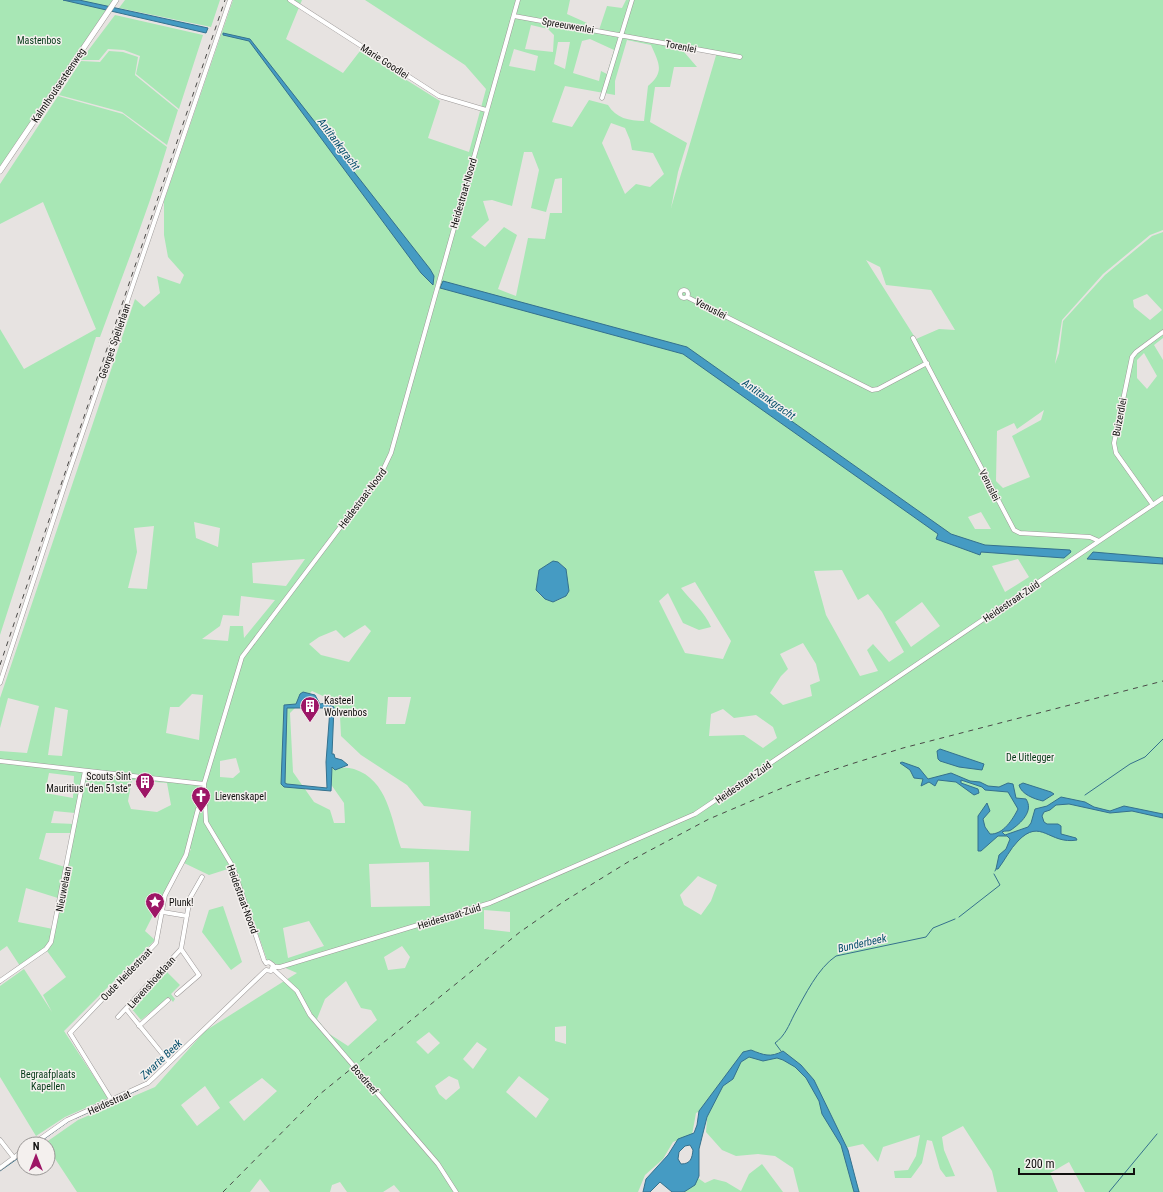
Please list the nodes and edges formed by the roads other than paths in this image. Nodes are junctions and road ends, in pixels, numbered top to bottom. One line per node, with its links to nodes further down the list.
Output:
1 (116, 0): 11 (main road, Kalmthoutsesteenweg)
2 (230, 0): 19 (street, Georges Spelierlaan)
3 (290, 0): 10 (street, Marie Goodlei)
4 (518, 0): 6 (street, Heidestraat-Noord)
5 (632, 0): 7 (street)
6 (514, 16): 7 (street, Spreeuwenlei); 10 (street, Heidestraat-Noord)
7 (622, 34): 8 (street, Torenlei); 9 (street)
8 (740, 57)
9 (602, 98)
10 (486, 110): 22 (street, Heidestraat-Noord)
11 (0, 171)
12 (687, 297): 15 (street, Venuslei)
13 (1163, 332): 17 (street, Buizerdlei)
14 (913, 338): 15 (street, Venuslei)
15 (927, 363): 18 (street, Venuslei)
16 (1163, 498): 17 (street, Heidestraat-Zuid)
17 (1153, 505): 18 (street, Heidestraat-Zuid)
18 (1099, 542): 29 (street, Heidestraat-Zuid)
19 (0, 683)
20 (0, 761): 21 (street)
21 (85, 771): 22 (street); 31 (street, Nieuwelaan)
22 (204, 784): 28 (street, Heidestraat-Noord)
23 (198, 809): 25 (street, Oude Heidestraat)
24 (202, 877): 26 (street, Lievenshoeklaan)
25 (162, 912): 26 (street); 38 (street, Oude Heidestraat)
26 (187, 916): 27 (street, Lievenshoeklaan)
27 (180, 949): 32 (street); 34 (street, Lievenshoeklaan)
28 (266, 963): 29 (street); 30 (street)
29 (273, 968): 30 (street); 43 (street, Bosdreef)
30 (266, 970): 37 (street, Heidestraat)
31 (0, 981)
32 (177, 994)
33 (168, 1000): 36 (street)
34 (126, 1009): 35 (street, Lievenshoeklaan); 36 (street)
35 (118, 1018)
36 (139, 1026): 37 (street)
37 (169, 1062): 38 (street, Heidestraat)
38 (112, 1101): 39 (street, Heidestraat)
39 (44, 1136)
40 (0, 1140): 41 (street)
41 (14, 1158): 42 (street)
42 (0, 1168)
43 (456, 1192)

